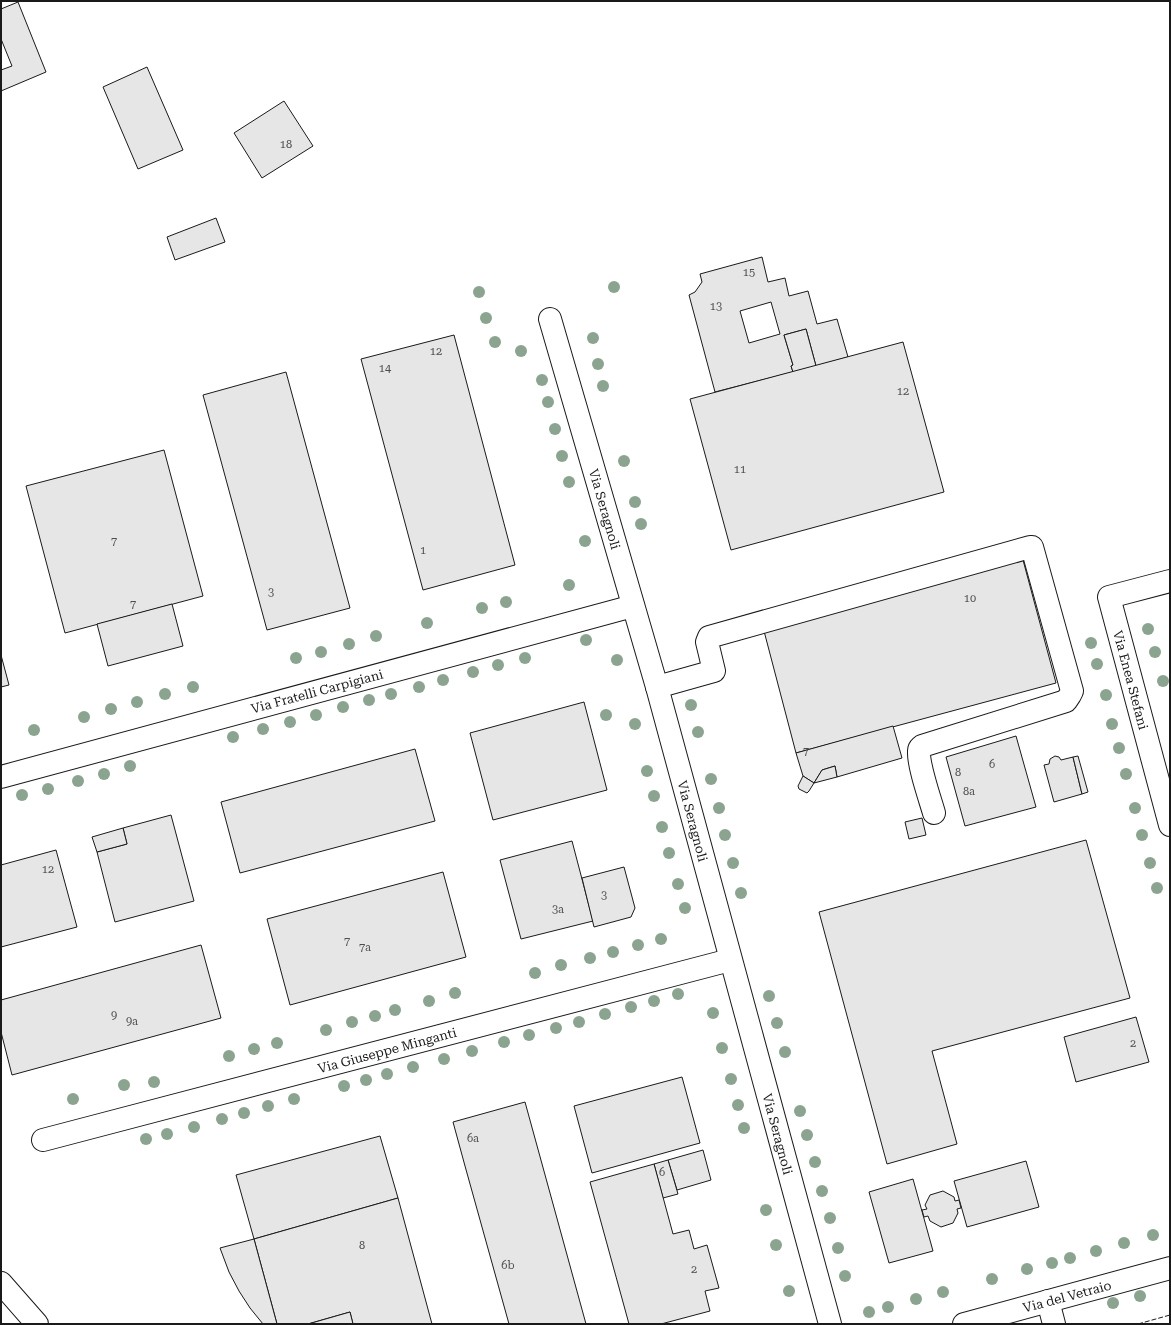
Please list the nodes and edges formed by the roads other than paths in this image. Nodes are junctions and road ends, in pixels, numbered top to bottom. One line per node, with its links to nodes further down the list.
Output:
1 (550, 320): 3 (street, Via Seragnoli)
2 (1170, 581): 7 (street, Via Enea Stefani)
3 (633, 606): 4 (street, Via Seragnoli); 5 (street, Via Fratelli Carpigiani)
4 (657, 687): 6 (street); 8 (street, Via Seragnoli)
5 (1, 777)
6 (934, 813)
7 (1170, 825)
8 (730, 960): 9 (street, Via Giuseppe Minganti); 14 (street, Via Seragnoli)
9 (43, 1140)
10 (1170, 1268): 12 (street, Via del Vetraio)
11 (1, 1283): 13 (street)
12 (1048, 1301): 15 (street, Via del Vetraio); 16 (street)
13 (37, 1324)
14 (830, 1324)
15 (964, 1324)
16 (1054, 1324)

